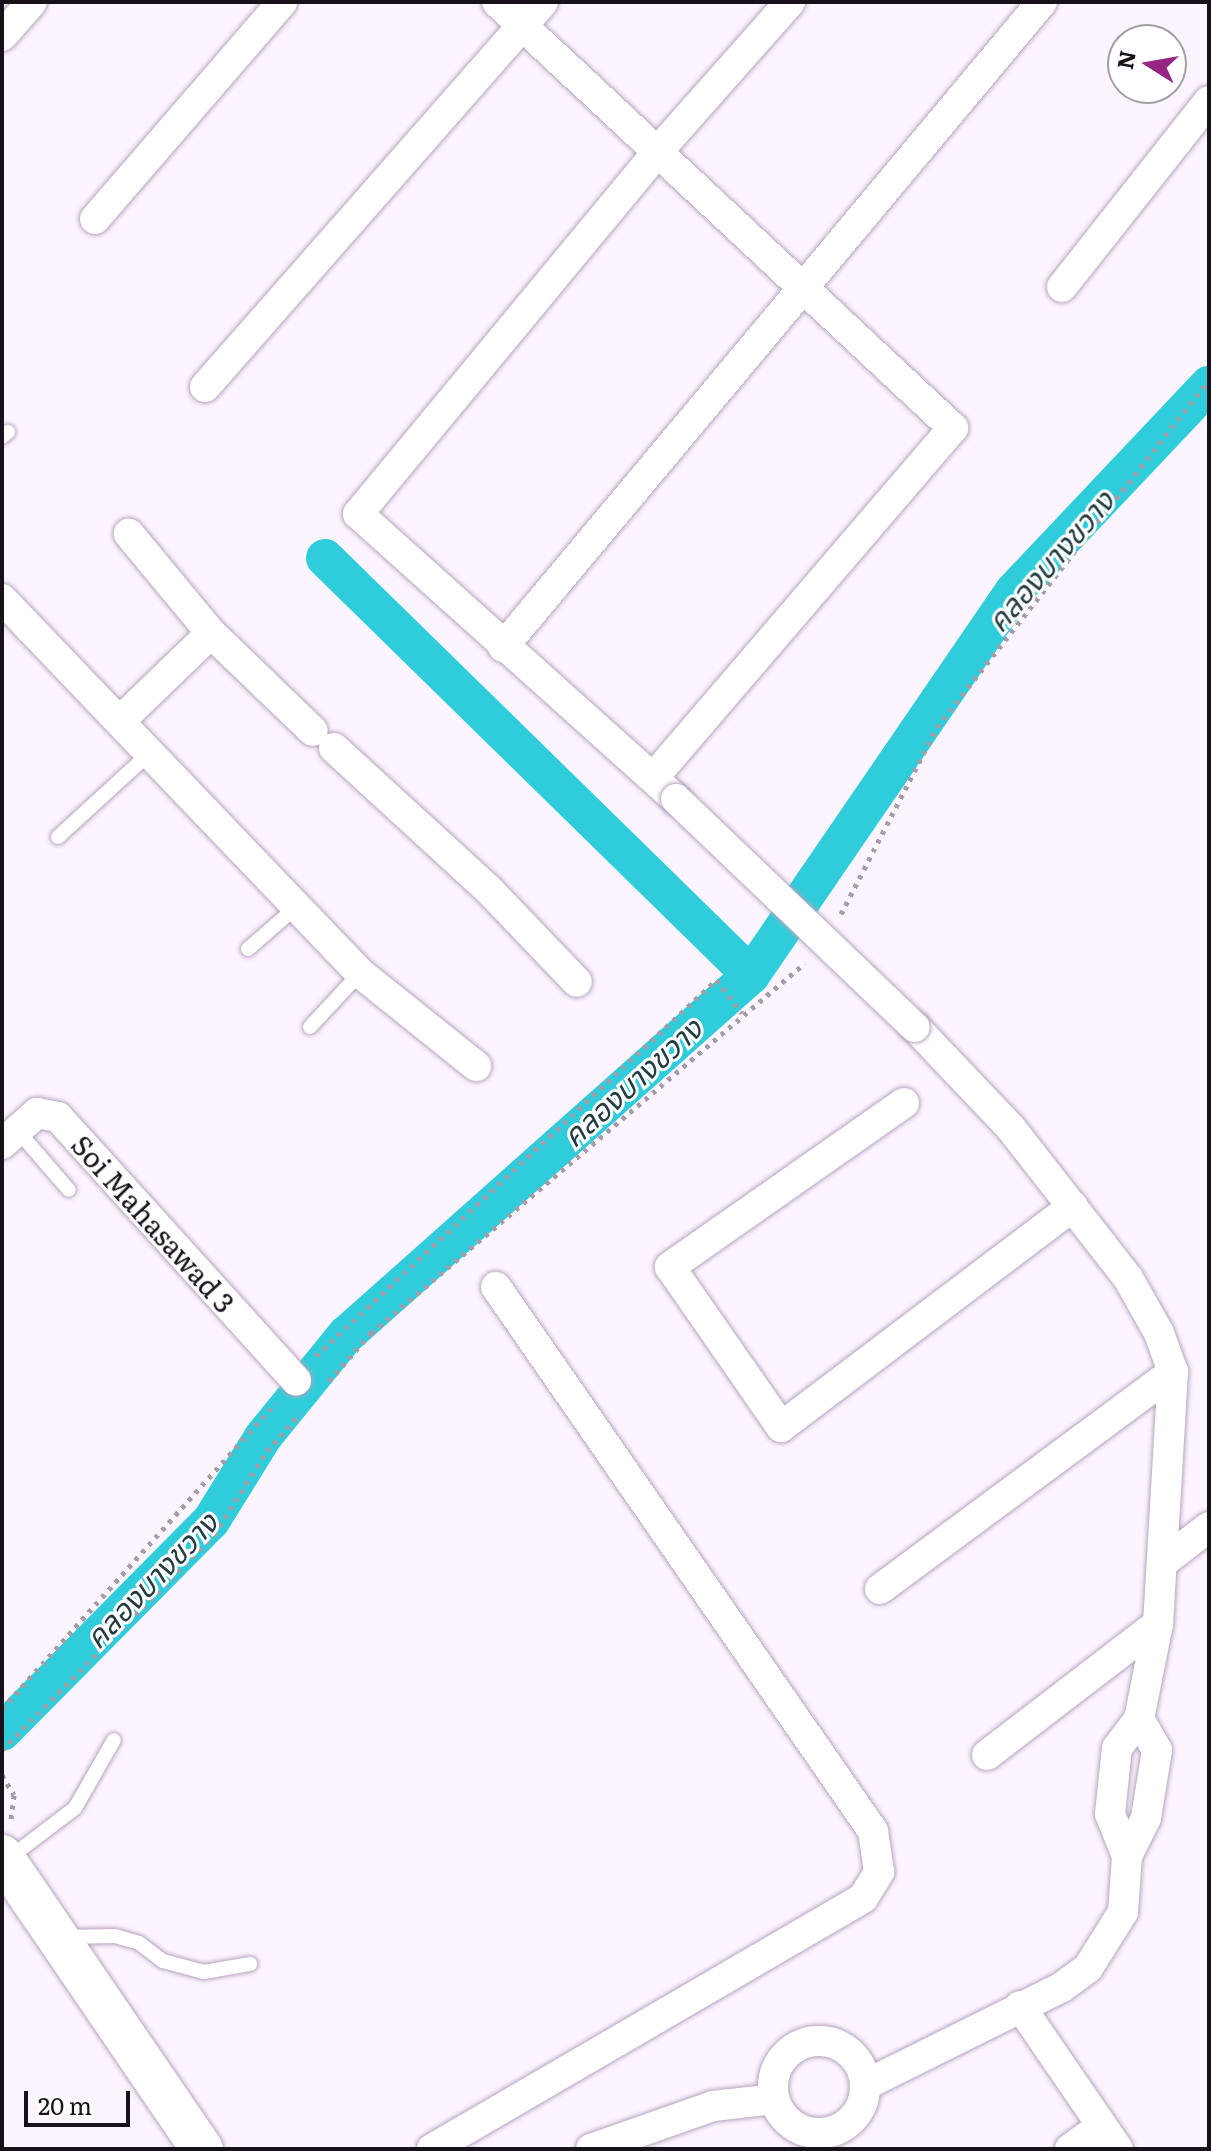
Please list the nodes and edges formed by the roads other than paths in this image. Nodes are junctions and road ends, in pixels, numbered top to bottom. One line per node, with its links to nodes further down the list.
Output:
1 (32, 2): 8 (street)
2 (497, 2): 7 (street)
3 (543, 2): 7 (street)
4 (790, 2): 10 (street)
5 (1042, 2): 13 (street)
6 (273, 5): 11 (street)
7 (522, 26): 10 (street); 14 (street)
8 (2, 36)
9 (1209, 101): 12 (street)
10 (659, 150): 13 (street); 18 (street)
11 (95, 219)
12 (1062, 287)
13 (807, 289): 18 (street); 21 (street)
14 (205, 387)
15 (129, 534): 17 (street)
16 (2, 599): 19 (street)
17 (211, 633): 19 (street); 26 (street)
18 (503, 647): 21 (street)
19 (121, 720): 20 (street)
20 (152, 750): 22 (lane); 23 (street)
21 (654, 777): 32 (street, bridge)
22 (58, 837)
23 (295, 908): 24 (lane); 25 (street)
24 (248, 949)
25 (360, 973): 27 (lane); 28 (street)
26 (577, 982)
27 (310, 1027)
28 (476, 1066)
29 (904, 1103): 32 (street)
30 (10, 1137): 31 (lane); 35 (street, Soi Mahasawad 3)
31 (69, 1190)
32 (1073, 1206): 34 (street)
33 (496, 1287): 50 (street)
34 (1173, 1372): 37 (street); 38 (street)
35 (308, 1392)
36 (1209, 1527): 37 (street)
37 (1162, 1563): 39 (street)
38 (880, 1589)
39 (1158, 1624): 41 (street); 45 (street)
40 (114, 1740): 42 (lane)
41 (987, 1755)
42 (5, 1849): 43 (street)
43 (60, 1938): 44 (lane); 49 (street)
44 (250, 1964)
45 (1020, 2006): 46 (street); 48 (street)
46 (865, 2085): 47 (street); 47 (street)
47 (774, 2099): 51 (street)
48 (1110, 2137): 52 (street)
49 (202, 2149)
50 (432, 2149)
51 (591, 2149)
52 (1070, 2149)

